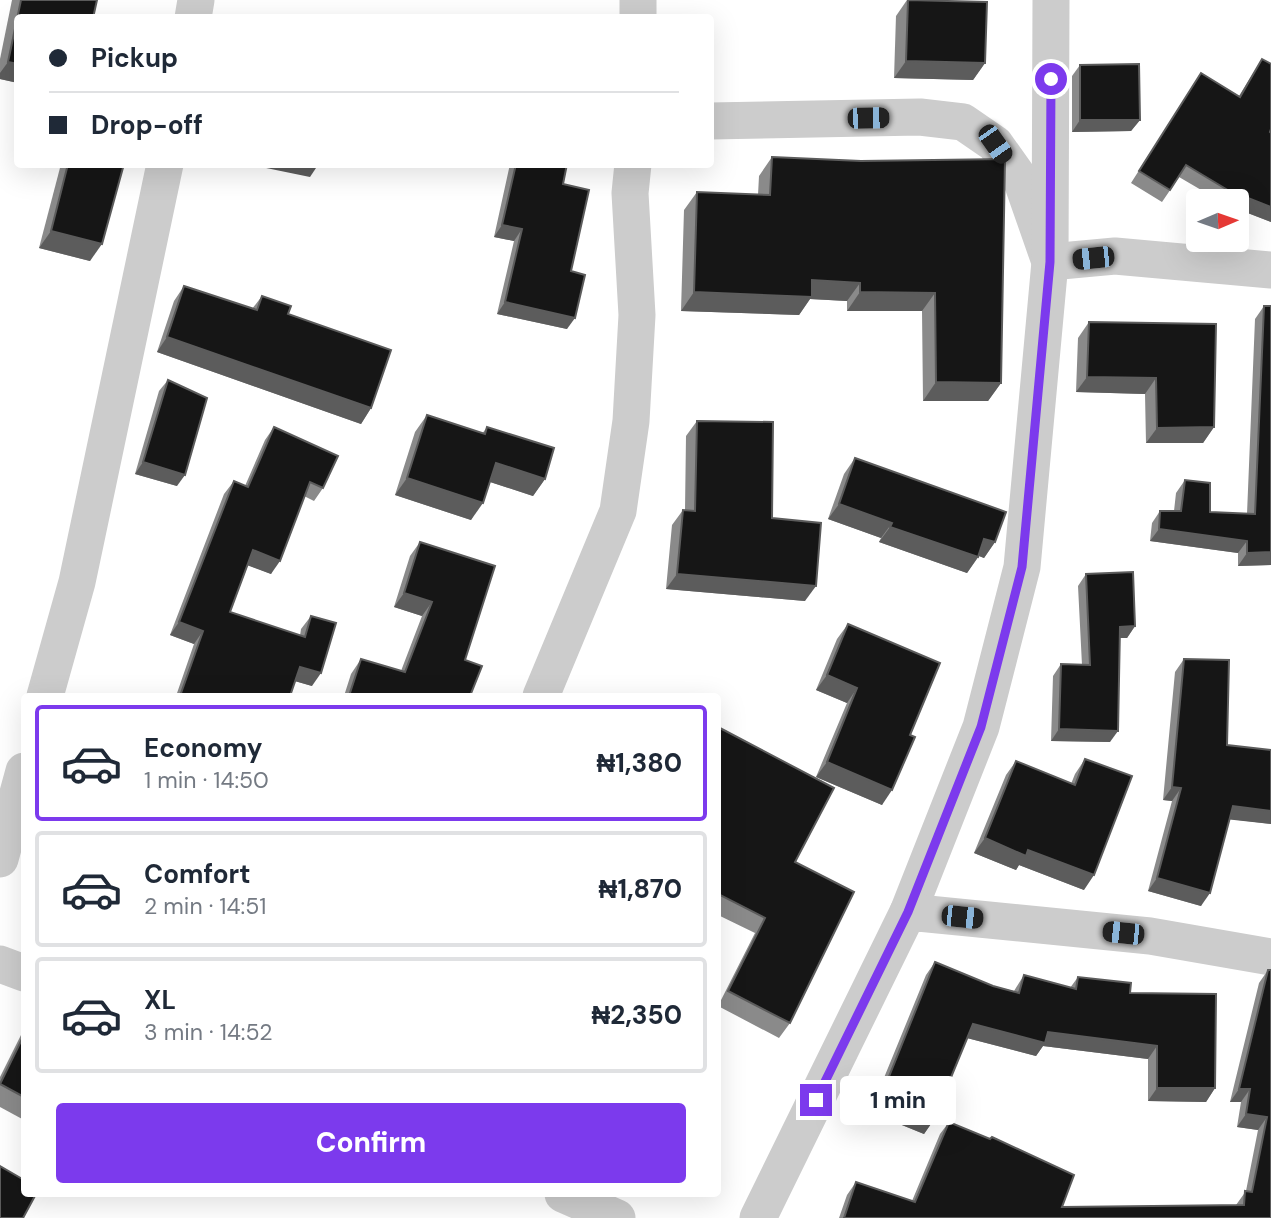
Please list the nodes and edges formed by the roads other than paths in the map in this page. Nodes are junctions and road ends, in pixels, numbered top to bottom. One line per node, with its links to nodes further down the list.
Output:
1 (1051, 0): 5 (street)
2 (714, 121): 5 (street)
3 (164, 168): 7 (street)
4 (633, 168): 8 (street)
5 (1050, 262): 6 (street); 11 (street)
6 (1271, 270)
7 (46, 693)
8 (542, 693)
9 (21, 782): 10 (street)
10 (0, 859)
11 (908, 912): 12 (street); 17 (street)
12 (1271, 957)
13 (0, 964): 14 (street)
14 (21, 972)
15 (570, 1197): 16 (street)
16 (617, 1218)
17 (758, 1218)

